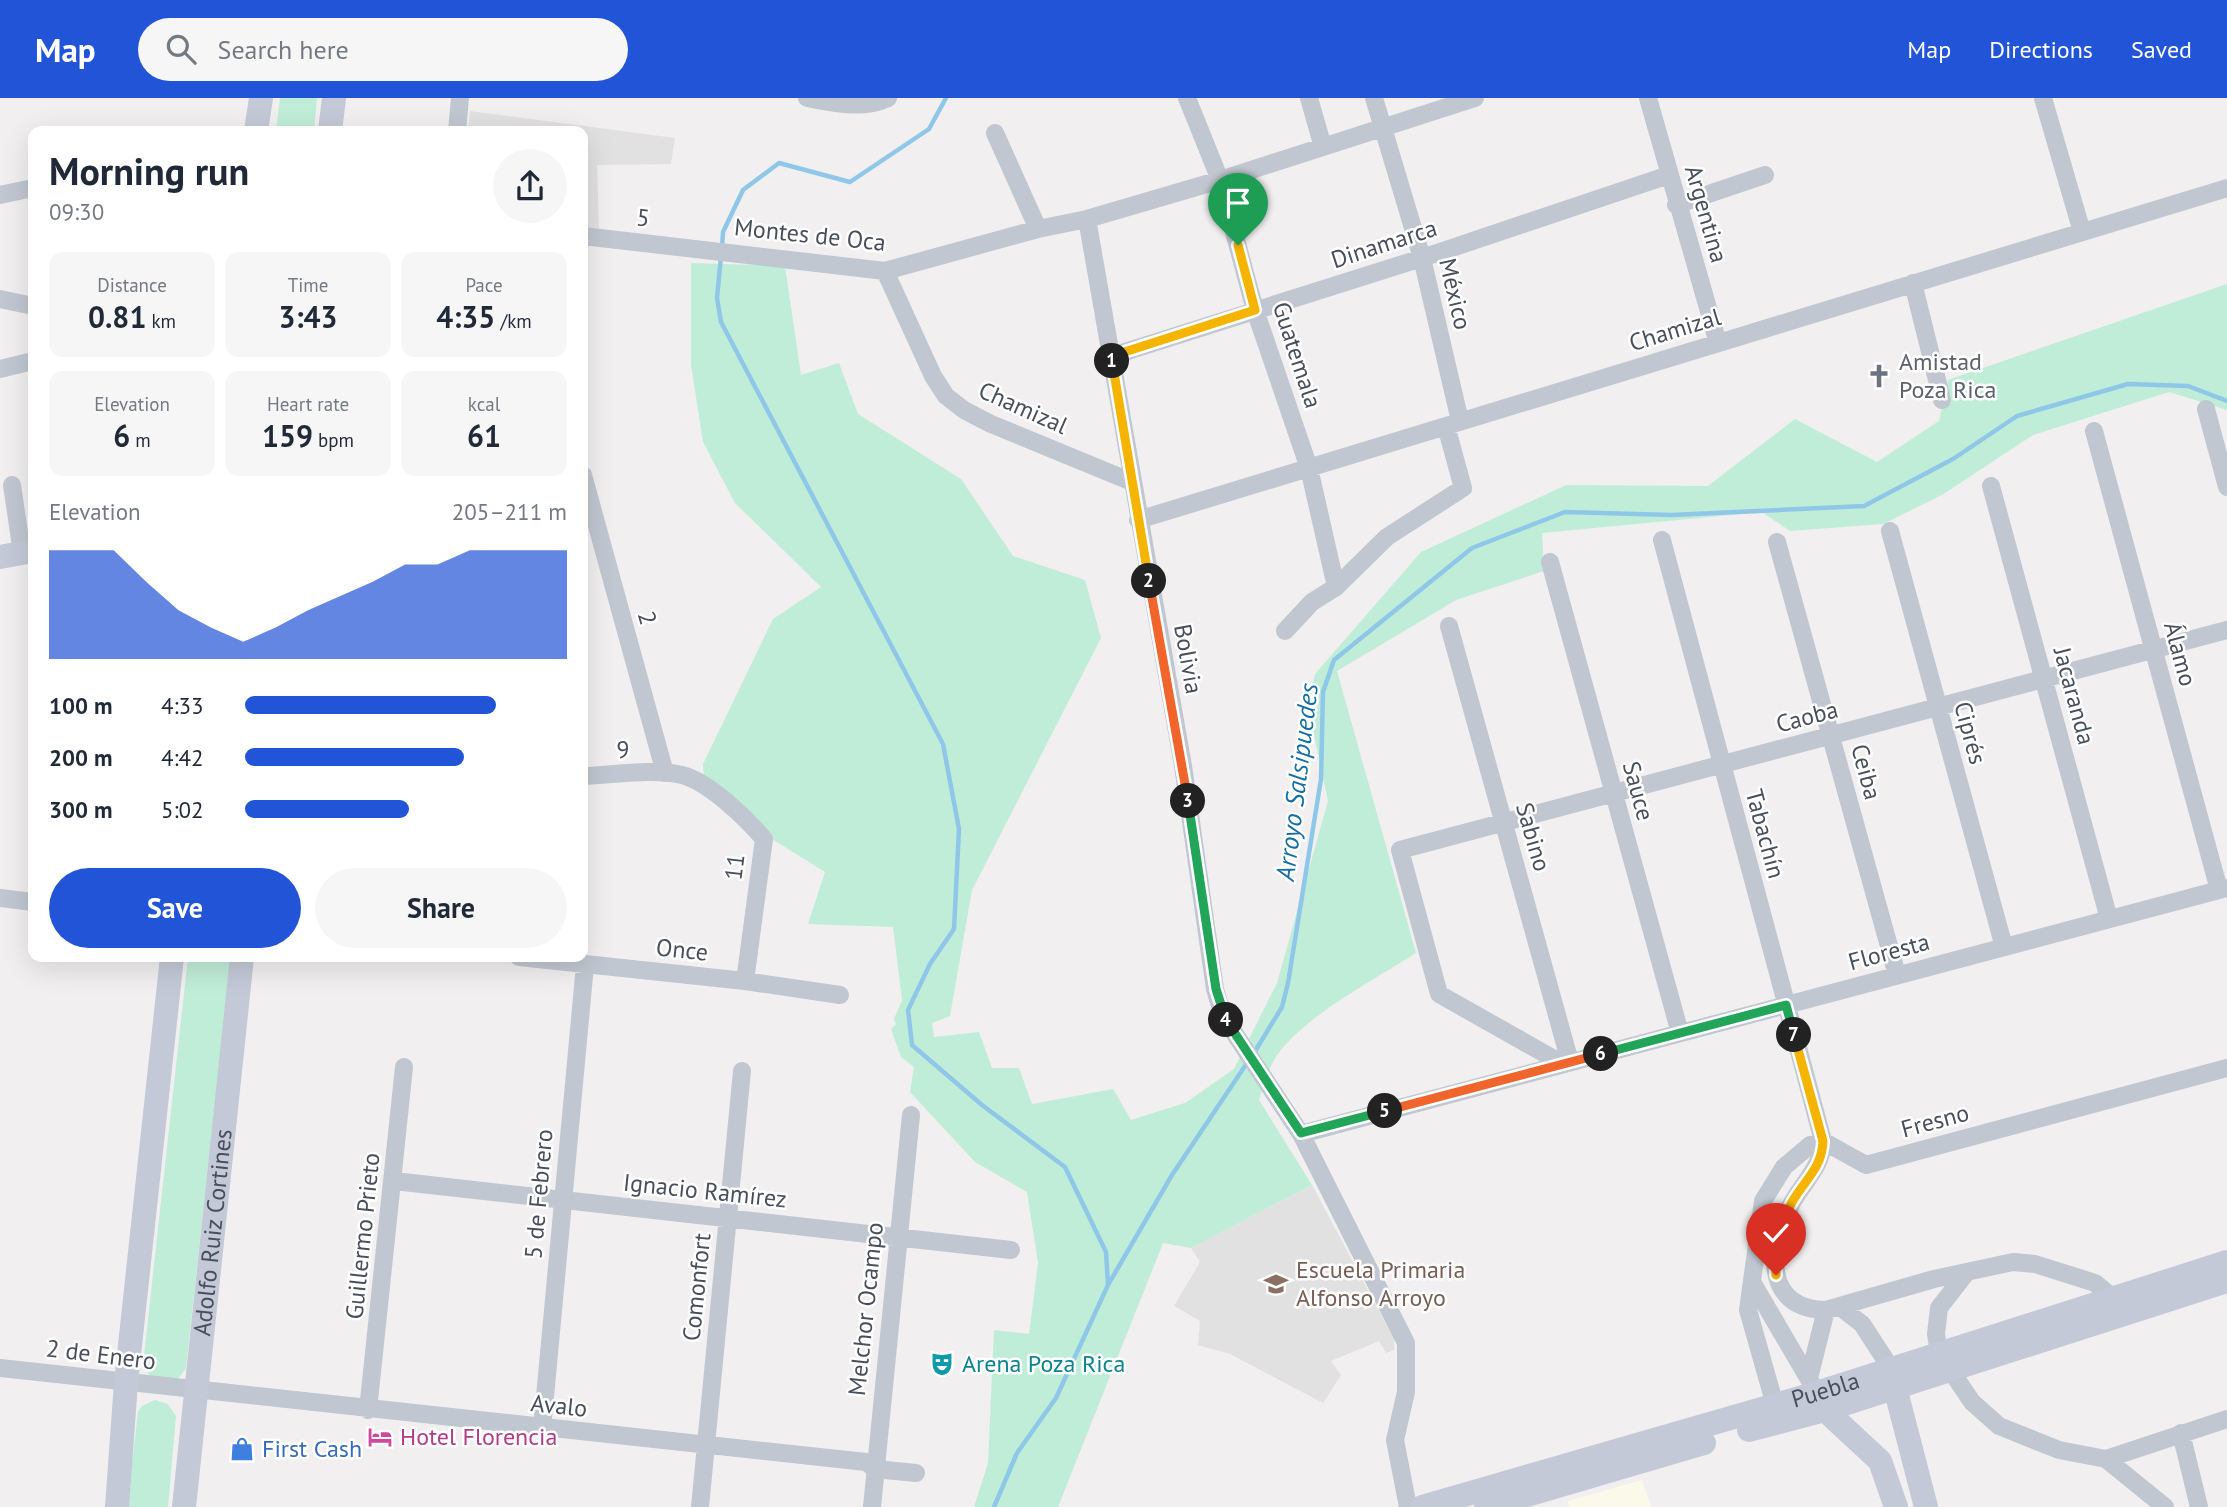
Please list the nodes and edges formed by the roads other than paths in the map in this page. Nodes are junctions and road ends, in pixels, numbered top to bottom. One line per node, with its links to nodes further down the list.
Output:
1 (261, 98): 12 (main road)
2 (334, 98): 13 (main road)
3 (460, 98): 14 (street)
4 (807, 98): 5 (street)
5 (888, 98)
6 (1187, 98): 20 (street, Guatemala)
7 (1309, 98): 17 (street)
8 (1374, 98): 15 (street, México)
9 (1475, 98): 15 (street, Montes de Oca)
10 (1648, 98): 18 (street, Argentina)
11 (2043, 98): 27 (street)
12 (257, 126)
13 (331, 126)
14 (457, 126)
15 (1383, 130): 17 (street, Montes de Oca); 30 (street, México)
16 (995, 132): 26 (street)
17 (1323, 147): 20 (street, Montes de Oca)
18 (1669, 175): 24 (street, Argentina); 30 (street, Dinamarca)
19 (1765, 175): 24 (street)
20 (1220, 180): 25 (street, Montes de Oca); 35 (street, Guatemala)
21 (2227, 188): 27 (street, Chamizal)
22 (28, 189): 23 (street)
23 (0, 195)
24 (1676, 205): 36 (street, Argentina)
25 (1087, 219): 26 (street, Montes de Oca); 37 (street, Bolivia)
26 (1038, 229): 31 (street, Montes de Oca)
27 (2082, 232): 32 (street, Chamizal)
28 (588, 237): 29 (street, 5)
29 (699, 248): 31 (street, Montes de Oca)
30 (1422, 258): 35 (street, Dinamarca); 42 (street, México)
31 (885, 271): 45 (street, Chamizal)
32 (1913, 284): 36 (street, Chamizal); 40 (street)
33 (0, 299): 34 (street)
34 (28, 305)
35 (1255, 310): 37 (street, Dinamarca); 44 (street, Guatemala)
36 (1718, 343): 42 (street, Chamizal)
37 (1112, 356): 45 (street, Bolivia)
38 (28, 362): 39 (street)
39 (0, 369)
40 (1942, 400)
41 (2206, 409): 48 (street)
42 (1453, 424): 44 (street, Chamizal); 56 (street)
43 (2094, 431): 60 (street, Álamo)
44 (1309, 468): 50 (street, Chamizal); 56 (street, Guatemala)
45 (1132, 482): 50 (street, Bolivia)
46 (12, 485): 54 (street)
47 (1991, 486): 61 (street, Jacaranda)
48 (2227, 487)
49 (588, 493): 65 (street, 2)
50 (1138, 520): 88 (street, Bolivia)
51 (1890, 531): 62 (street, Ciprés)
52 (1662, 540): 64 (street, Tabachín)
53 (1777, 542): 63 (street, Ceiba)
54 (19, 554)
55 (1550, 562): 67 (street, Sauce)
56 (1336, 587): 59 (street)
57 (1449, 626): 68 (street, Sabino)
58 (2227, 630): 60 (street, Caoba)
59 (1285, 631)
60 (2153, 650): 61 (street, Caoba); 69 (street, Álamo)
61 (2043, 679): 62 (street, Caoba); 72 (street, Jacaranda)
62 (1938, 707): 63 (street, Caoba); 73 (street, Ciprés)
63 (1831, 736): 64 (street, Caoba); 78 (street, Ceiba)
64 (1721, 765): 67 (street, Caoba); 81 (street, Tabachín)
65 (665, 773): 66 (street, 9); 79 (street, 11)
66 (588, 776)
67 (1614, 793): 68 (street, Caoba); 82 (street, Sauce)
68 (1503, 822): 83 (street, Sabino); 83 (street, Caoba)
69 (2223, 889): 72 (street, Floresta)
70 (0, 898): 71 (street)
71 (28, 901)
72 (2109, 919): 73 (street, Floresta)
73 (2004, 947): 78 (street, Floresta)
74 (171, 962): 104 (main road)
75 (241, 962): 105 (main road, Adolfo Ruiz Cortines)
76 (560, 962): 77 (street, Once)
77 (585, 965): 79 (street, Once); 91 (street, 5 de Febrero)
78 (1897, 975): 81 (street, Floresta)
79 (745, 981): 80 (street, Once)
80 (840, 995)
81 (1786, 1005): 82 (street, Floresta); 89 (street, Tabachín)
82 (1680, 1033): 83 (street, Floresta)
83 (1567, 1063): 88 (street, Floresta)
84 (404, 1067): 90 (street, Guillermo Prieto)
85 (2227, 1068): 89 (street, Fresno)
86 (742, 1071): 92 (street, Comonfort)
87 (911, 1115): 93 (street, Melchor Ocampo)
88 (1301, 1133): 122 (street, Bolivia)
89 (1823, 1141): 97 (street); 100 (street)
90 (394, 1181): 91 (street, Ignacio Ramírez); 108 (street, Guillermo Prieto)
91 (563, 1200): 92 (street, Ignacio Ramírez); 110 (street, 5 de Febrero)
92 (728, 1218): 93 (street, Ignacio Ramírez); 112 (street, Comonfort)
93 (898, 1237): 94 (street, Ignacio Ramírez); 116 (street, Melchor Ocampo)
94 (1011, 1250)
95 (2227, 1262): 99 (main road, Puebla)
96 (1966, 1273): 99 (street); 100 (street); 101 (street)
97 (1752, 1282): 106 (street); 107 (street)
98 (2227, 1282): 99 (main road, Puebla)
99 (2117, 1307): 101 (main road, Puebla)
100 (1833, 1308): 103 (street); 106 (street)
101 (1945, 1361): 103 (main road, Puebla); 113 (street)
102 (0, 1368): 104 (street, 2 de Enero)
103 (1892, 1377): 106 (main road, Puebla); 115 (main road)
104 (126, 1382): 105 (street, 2 de Enero); 118 (main road)
105 (196, 1391): 108 (street, Avalo); 119 (main road, Adolfo Ruiz Cortines)
106 (1817, 1393): 107 (main road, Puebla); 114 (main road); 124 (main road, Puebla)
107 (1775, 1405): 123 (main road, Puebla)
108 (368, 1410): 110 (street, Avalo)
109 (2227, 1419): 111 (street)
110 (542, 1429): 112 (street, Avalo)
111 (2181, 1433): 113 (street); 128 (street)
112 (706, 1446): 116 (street, Avalo); 120 (street, Comonfort)
113 (2106, 1460): 127 (street)
114 (1880, 1461): 115 (main road); 125 (main road)
115 (1913, 1463): 126 (main road)
116 (875, 1469): 117 (street, Avalo); 121 (street, Melchor Ocampo)
117 (916, 1473)
118 (117, 1507)
119 (184, 1507)
120 (700, 1507)
121 (872, 1507)
122 (1408, 1507)
123 (1422, 1507)
124 (1486, 1507)
125 (1896, 1507)
126 (1926, 1507)
127 (2165, 1507)
128 (2199, 1507)

